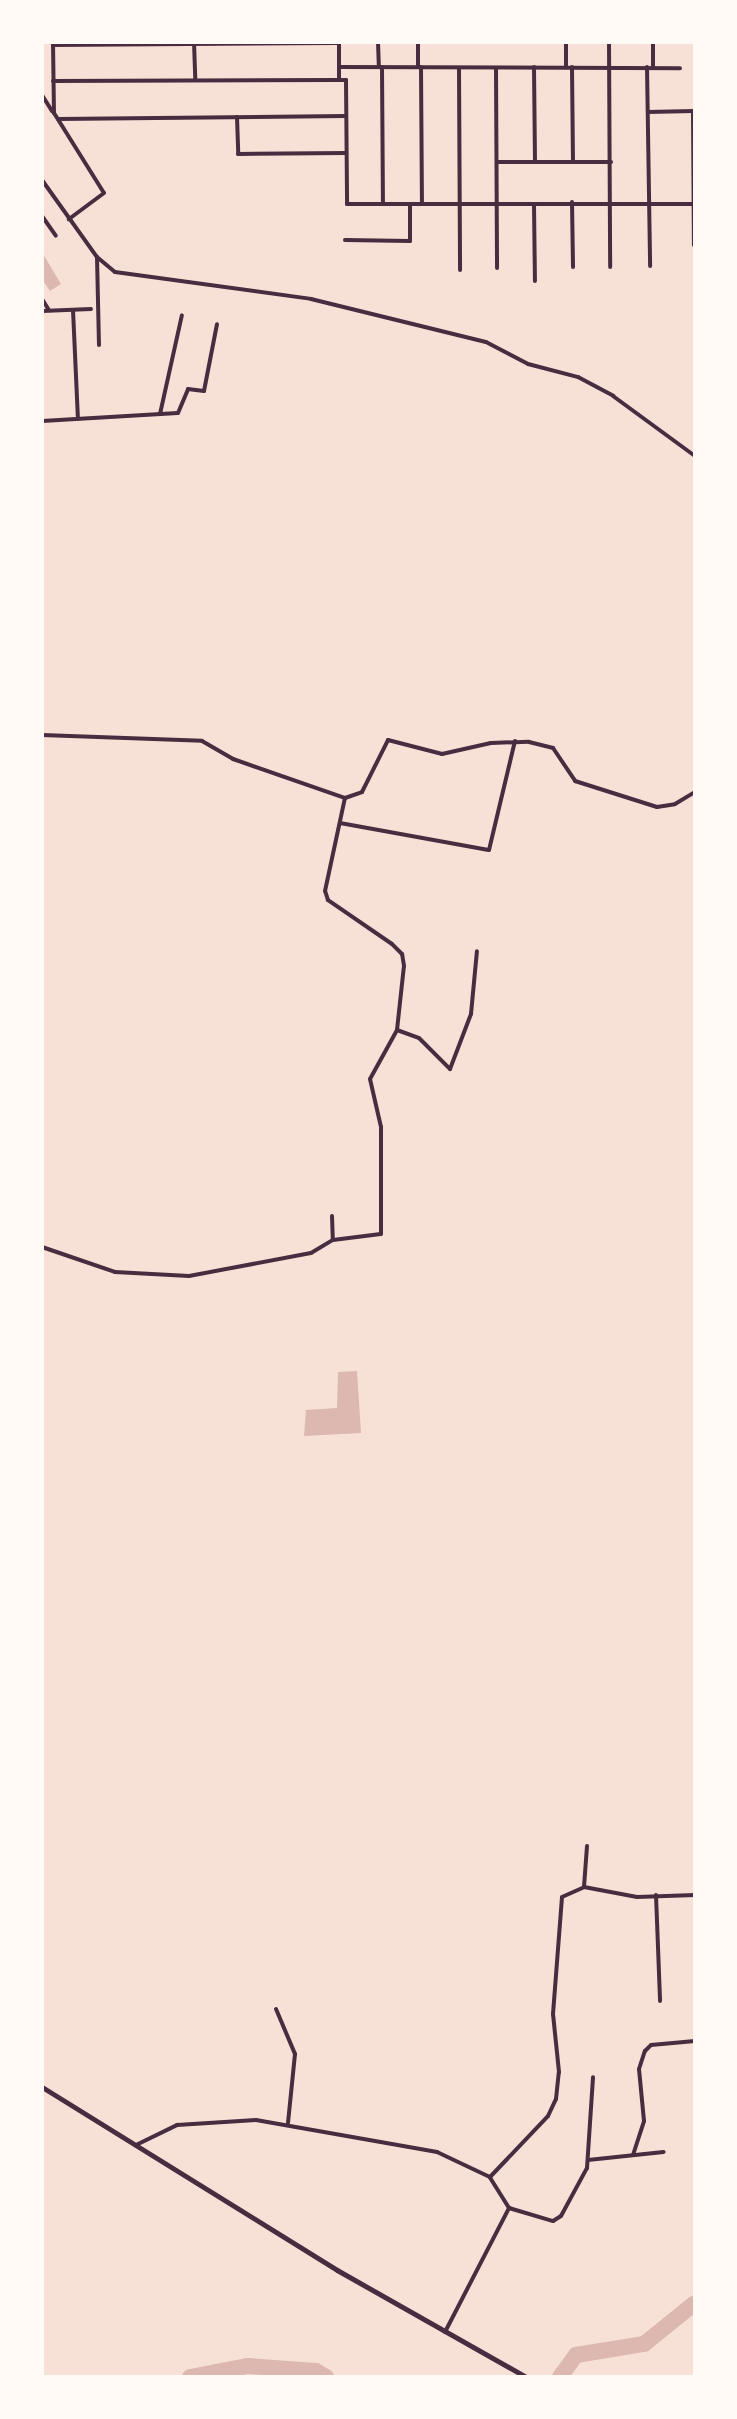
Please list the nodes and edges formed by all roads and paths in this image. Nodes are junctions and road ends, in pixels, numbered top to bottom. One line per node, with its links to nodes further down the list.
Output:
1 (194, 42): 7 (street); 8 (street); 19 (street)
2 (378, 42): 11 (street)
3 (418, 42): 12 (street)
4 (566, 42): 9 (street)
5 (609, 42): 14 (street)
6 (653, 42): 15 (street)
7 (339, 43): 10 (street)
8 (53, 44): 21 (street)
9 (569, 66): 13 (street); 14 (street); 32 (street)
10 (339, 67): 11 (street); 20 (street)
11 (381, 67): 12 (street); 39 (street)
12 (420, 67): 16 (street); 41 (street)
13 (534, 67): 17 (street); 31 (street)
14 (609, 67): 15 (street); 33 (street)
15 (650, 67): 18 (street); 24 (street)
16 (459, 68): 17 (street); 42 (street)
17 (496, 68): 30 (street)
18 (680, 68)
19 (195, 80): 20 (street); 21 (street)
20 (339, 80): 26 (street)
21 (53, 81): 25 (street)
22 (42, 95): 25 (street)
23 (694, 111): 24 (street); 44 (street)
24 (648, 112): 38 (street)
25 (54, 113): 28 (street)
26 (346, 116): 27 (street); 29 (street)
27 (237, 117): 28 (street); 29 (street)
28 (58, 119): 46 (street)
29 (346, 153): 39 (street)
30 (497, 162): 31 (street); 43 (street)
31 (535, 162): 32 (street)
32 (573, 162): 33 (street)
33 (611, 162): 36 (street)
34 (42, 180): 46 (street)
35 (572, 202): 36 (street); 37 (street); 52 (street)
36 (610, 202): 38 (street); 53 (street)
37 (534, 203): 43 (street); 56 (street)
38 (649, 203): 44 (street); 51 (street)
39 (383, 204): 40 (street)
40 (410, 204): 41 (street); 48 (street)
41 (422, 204): 42 (street)
42 (460, 204): 43 (street); 55 (street)
43 (497, 204): 54 (street)
44 (694, 204): 49 (street)
45 (42, 216): 47 (street)
46 (69, 219): 50 (street)
47 (56, 236)
48 (345, 240)
49 (694, 245)
50 (97, 257): 64 (street); 68 (street)
51 (650, 266)
52 (573, 267)
53 (610, 267)
54 (497, 268)
55 (460, 270)
56 (535, 281)
57 (42, 299): 61 (street)
58 (91, 309): 59 (street)
59 (73, 310): 61 (street); 66 (street)
60 (42, 311): 61 (street)
61 (49, 311)
62 (182, 315): 65 (street)
63 (217, 324): 65 (street)
64 (99, 345)
65 (160, 414): 66 (street)
66 (78, 419): 67 (street)
67 (42, 421)
68 (695, 456)
69 (42, 735): 72 (street)
70 (515, 741): 71 (street); 72 (street); 73 (street)
71 (695, 792)
72 (345, 798): 73 (street)
73 (340, 823): 75 (street)
74 (477, 951): 75 (street)
75 (397, 1030): 77 (street)
76 (332, 1216): 77 (street)
77 (333, 1240): 78 (street)
78 (42, 1247)
79 (587, 1846): 80 (street)
80 (584, 1887): 81 (street); 93 (street)
81 (656, 1895): 82 (street); 83 (street)
82 (695, 1895)
83 (660, 2001)
84 (276, 2009): 88 (street)
85 (695, 2041): 91 (street)
86 (593, 2077): 92 (street)
87 (42, 2087): 89 (street)
88 (288, 2123): 89 (street); 93 (street)
89 (136, 2145): 95 (street)
90 (664, 2152): 91 (street)
91 (633, 2155): 92 (street)
92 (588, 2160): 94 (street)
93 (490, 2177): 94 (street)
94 (509, 2208): 95 (street)
95 (445, 2332): 96 (street)
96 (526, 2377)

